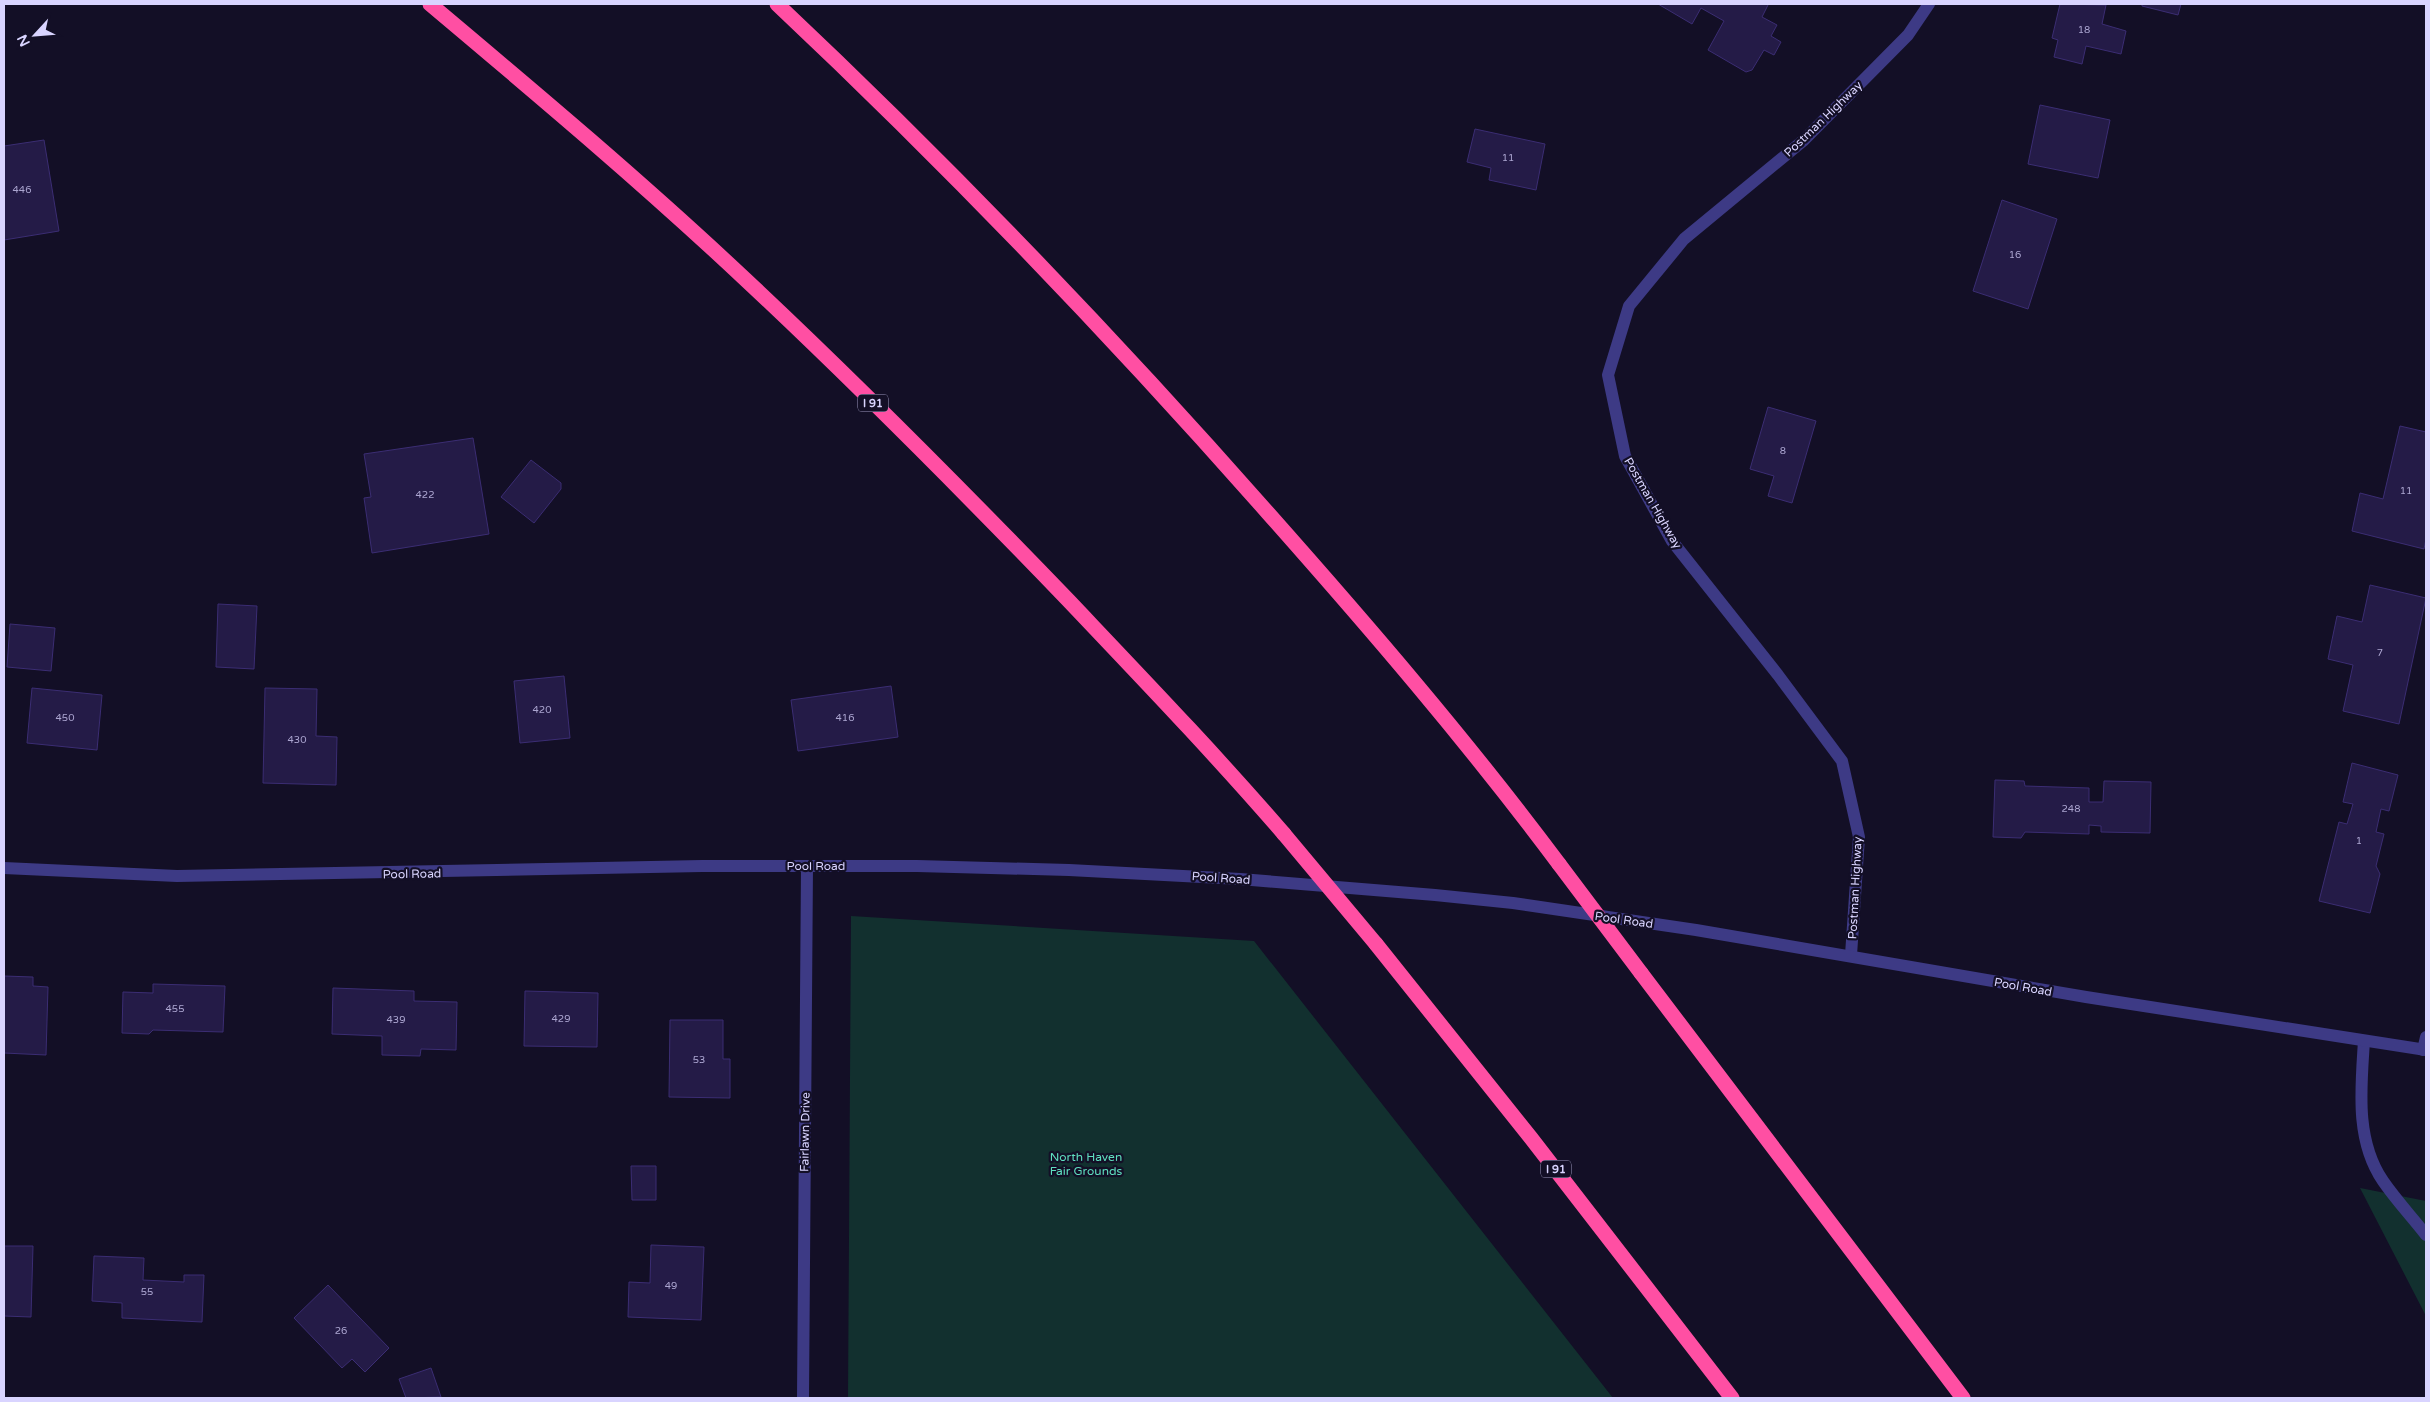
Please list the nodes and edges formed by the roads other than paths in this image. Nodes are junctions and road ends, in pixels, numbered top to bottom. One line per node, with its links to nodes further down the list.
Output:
1 (430, 4): 11 (highway, I 91, bridge)
2 (777, 4): 12 (highway, bridge)
3 (1929, 4): 6 (street, Postman Highway)
4 (807, 866): 5 (street, Pool Road); 6 (street, Pool Road); 10 (street, Fairlawn Drive)
5 (4, 868)
6 (1851, 955): 7 (street, Pool Road)
7 (2364, 1041): 8 (street, Pool Road); 9 (street)
8 (2425, 1046)
9 (2426, 1235)
10 (803, 1398)
11 (1732, 1398)
12 (1963, 1398)

